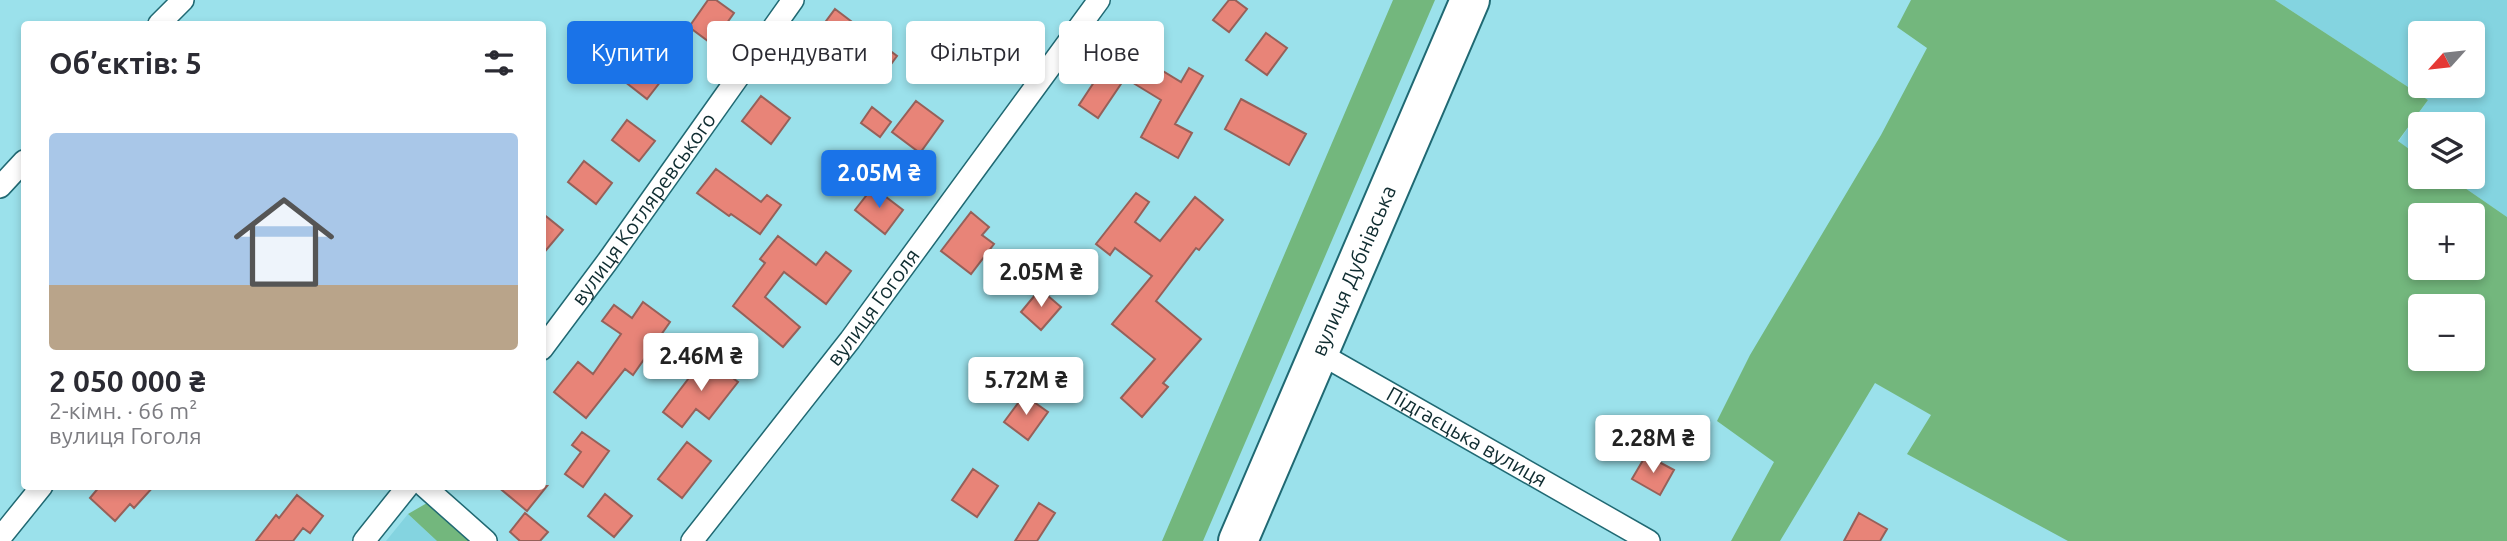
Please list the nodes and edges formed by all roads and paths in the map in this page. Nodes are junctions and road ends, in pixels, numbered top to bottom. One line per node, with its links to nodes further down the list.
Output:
1 (183, 0): 5 (street)
2 (793, 0): 8 (street, вулиця Котляревського)
3 (1099, 0): 16 (street, вулиця Гоголя)
4 (1470, 0): 9 (highway, вулиця Дубнівська)
5 (162, 21)
6 (21, 164): 7 (street)
7 (0, 187)
8 (546, 344)
9 (1319, 353): 17 (highway, вулиця Дубнівська); 18 (street, Підгаєцька вулиця)
10 (39, 490): 13 (street)
11 (405, 490): 14 (street)
12 (429, 490): 15 (street)
13 (0, 538)
14 (364, 541)
15 (486, 541)
16 (692, 541)
17 (1238, 541)
18 (1649, 541)

